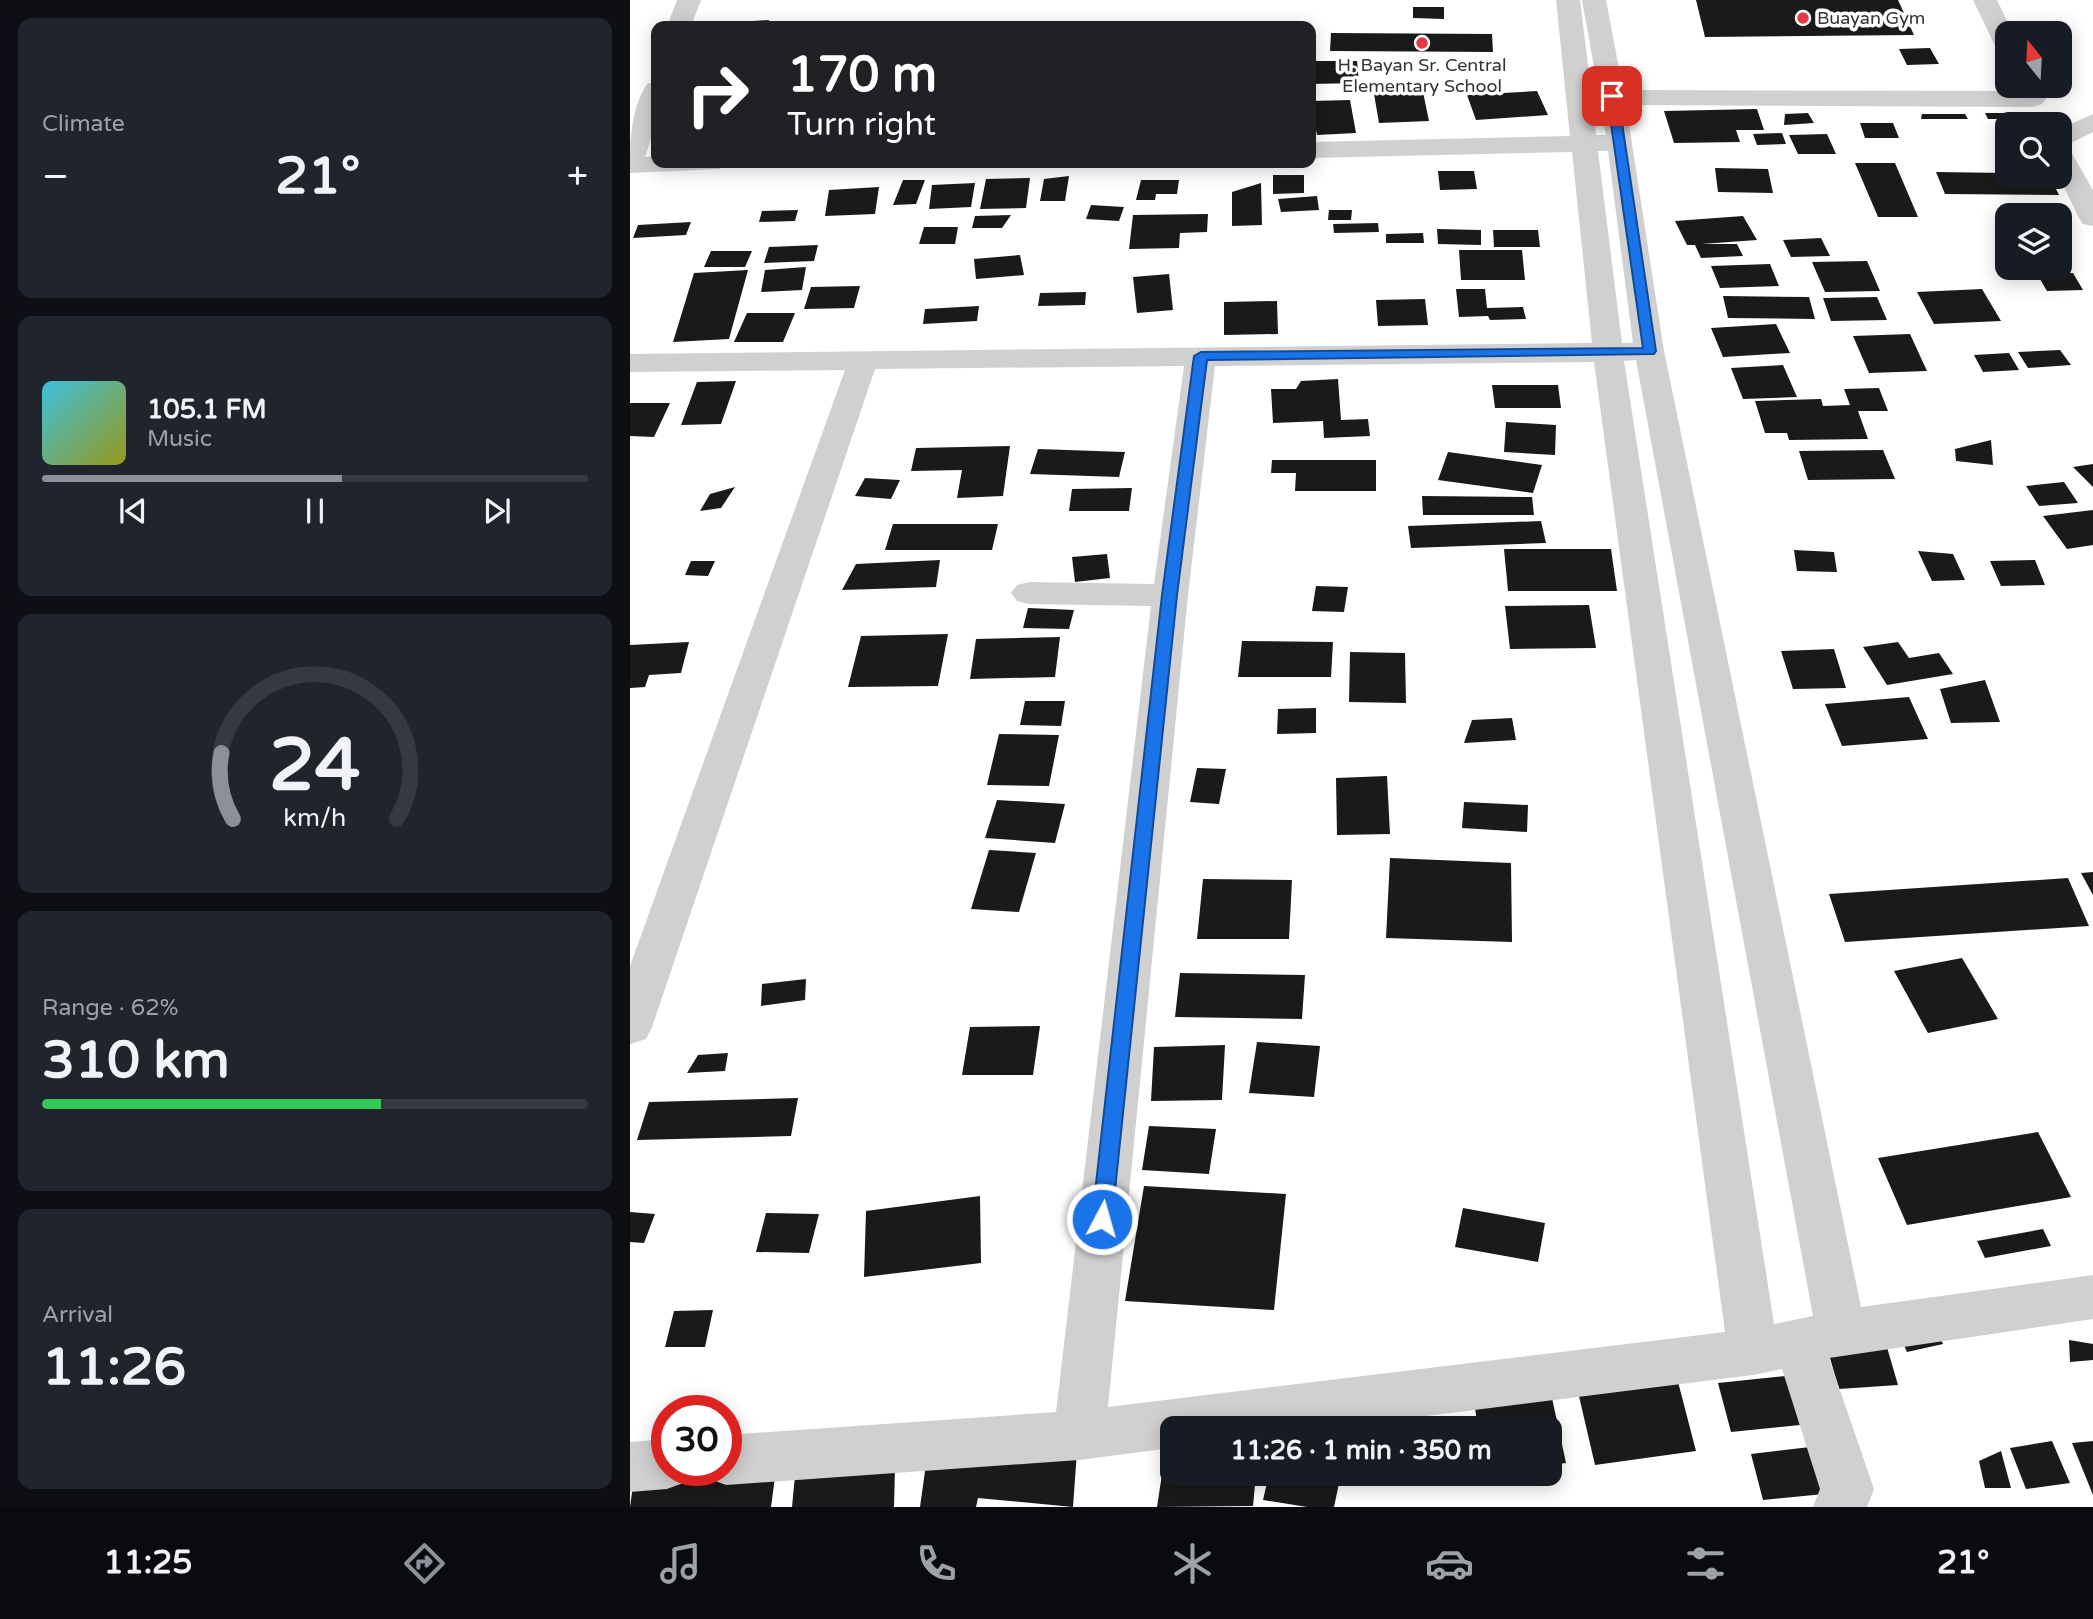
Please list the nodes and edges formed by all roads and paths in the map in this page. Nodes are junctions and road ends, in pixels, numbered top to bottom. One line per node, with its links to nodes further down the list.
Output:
1 (689, 0): 5 (street)
2 (1568, 0): 8 (street)
3 (1594, 0): 8 (street)
4 (1985, 0): 6 (street)
5 (681, 21)
6 (1995, 21)
7 (1995, 92): 8 (street)
8 (1595, 97): 12 (street)
9 (651, 103): 16 (street)
10 (2093, 122): 11 (street)
11 (2072, 134)
12 (1602, 144): 14 (street); 20 (street); 21 (street)
13 (2072, 147): 15 (street)
14 (1316, 150)
15 (2093, 157)
16 (630, 163): 17 (street)
17 (651, 163)
18 (2072, 175): 19 (street)
19 (2093, 218)
20 (1650, 351): 21 (street); 29 (street)
21 (1608, 353): 22 (street); 29 (street)
22 (1201, 356): 23 (street); 26 (street)
23 (863, 361): 24 (street); 27 (street)
24 (630, 363)
25 (1029, 593): 26 (street)
26 (1170, 595): 30 (street)
27 (630, 1027)
28 (2093, 1297): 29 (street)
29 (1798, 1343): 30 (street); 34 (street)
30 (1079, 1435): 31 (street)
31 (742, 1459)
32 (651, 1465): 33 (street)
33 (630, 1467)
34 (1840, 1507)

